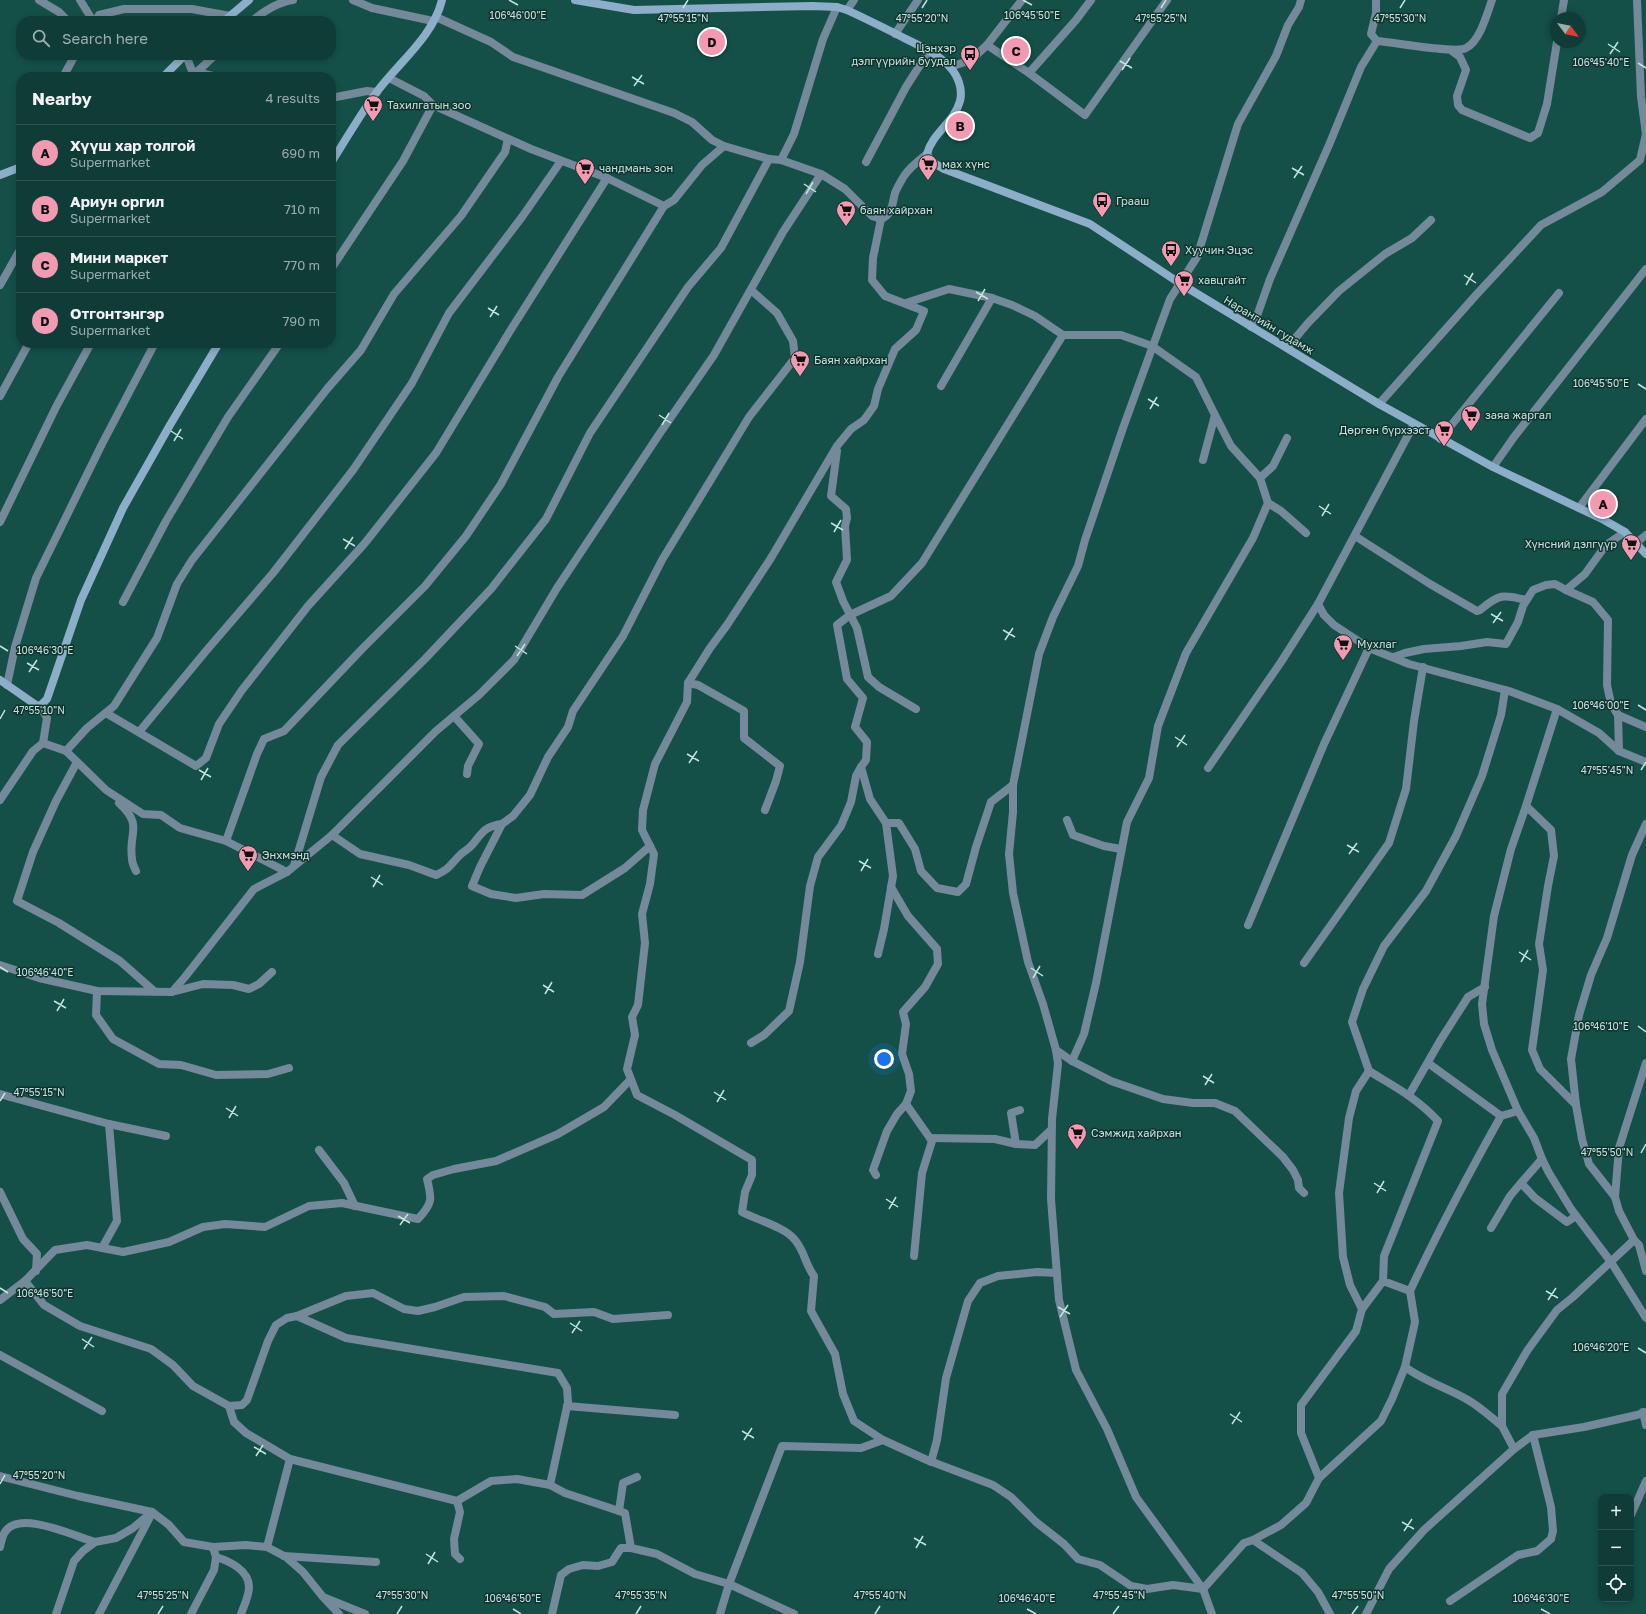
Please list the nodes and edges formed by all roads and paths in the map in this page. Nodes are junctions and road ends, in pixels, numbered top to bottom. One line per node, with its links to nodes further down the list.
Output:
1 (39, 0): 24 (street)
2 (177, 0): 21 (street)
3 (249, 0): 28 (main road)
4 (293, 0): 29 (street)
5 (353, 0): 30 (street)
6 (442, 0): 30 (main road)
7 (575, 0): 20 (main road)
8 (845, 0): 22 (street)
9 (854, 0): 22 (street)
10 (918, 0): 31 (street)
11 (1022, 0): 33 (street)
12 (1091, 0): 46 (street)
13 (1167, 0): 46 (street)
14 (1301, 0): 69 (street)
15 (1376, 0): 32 (street)
16 (1492, 0): 36 (street)
17 (1564, 0): 23 (street)
18 (1637, 0): 86 (street)
19 (80, 1): 25 (street)
20 (837, 7): 22 (main road); 56 (street)
21 (175, 9): 26 (street); 27 (street)
22 (847, 10): 31 (main road)
23 (1562, 12)
24 (63, 16)
25 (90, 16)
26 (98, 16)
27 (219, 16)
28 (229, 16)
29 (258, 16)
30 (435, 19): 47 (main road); 52 (street)
31 (895, 34): 35 (main road)
32 (1377, 41): 36 (street); 75 (street)
33 (987, 45): 41 (street); 46 (street)
34 (1556, 48): 36 (street)
35 (929, 51): 41 (main road); 58 (street)
36 (1452, 51)
37 (72, 60): 42 (street)
38 (181, 60): 43 (main road)
39 (188, 60): 44 (street)
40 (209, 60): 45 (street)
41 (950, 67): 53 (main road)
42 (66, 72)
43 (168, 72)
44 (192, 72)
45 (193, 72)
46 (1029, 73)
47 (389, 78): 48 (main road); 50 (street)
48 (377, 92): 49 (street); 54 (main road)
49 (336, 97)
50 (433, 104): 51 (street); 67 (street)
51 (508, 139): 57 (street); 120 (street)
52 (724, 146): 55 (street); 63 (street)
53 (927, 154): 64 (street); 69 (main road, Нарангийн гудамж)
54 (336, 155)
55 (769, 159): 56 (street); 146 (street)
56 (781, 160): 61 (street)
57 (561, 161): 62 (street); 124 (street)
58 (866, 162)
59 (16, 169): 60 (main road)
60 (0, 174)
61 (821, 174): 64 (street); 71 (street)
62 (607, 178): 63 (street); 124 (street)
63 (664, 206): 143 (street)
64 (881, 219): 74 (street)
65 (1431, 220): 83 (street)
66 (16, 257): 70 (street)
67 (336, 262)
68 (1646, 269): 94 (street)
69 (1181, 284): 75 (main road, Нарангийн гудамж); 77 (street)
70 (0, 285)
71 (751, 290): 122 (street); 140 (street)
72 (1559, 293): 91 (street)
73 (992, 298): 74 (street); 76 (street); 84 (street)
74 (906, 303): 92 (street)
75 (1251, 327): 83 (main road, Нарангийн гудамж)
76 (1063, 335): 77 (street); 109 (street)
77 (1152, 346): 87 (street); 133 (street)
78 (27, 348): 85 (street)
79 (89, 348): 98 (street)
80 (152, 348): 115 (street)
81 (216, 348): 117 (main road)
82 (276, 348): 107 (street)
83 (1286, 348): 86 (main road, Нарангийн гудамж)
84 (941, 386)
85 (0, 396)
86 (1379, 404): 89 (main road, Нарангийн гудамж)
87 (1215, 415): 93 (street); 95 (street)
88 (1646, 419): 97 (street)
89 (1414, 424): 91 (main road, Нарангийн гудамж); 102 (street)
90 (1287, 438): 95 (street)
91 (1440, 439): 94 (main road, Нарангийн гудамж)
92 (837, 446): 109 (street); 114 (street)
93 (1203, 460)
94 (1493, 468): 97 (main road, Нарангийн гудамж)
95 (1260, 478): 96 (street)
96 (1268, 503): 100 (street); 145 (street)
97 (1579, 508): 99 (main road, Нарангийн гудамж)
98 (0, 522)
99 (1625, 532): 103 (main road, Нарангийн гудамж); 105 (street)
100 (1306, 533)
101 (1646, 535): 103 (street)
102 (1355, 536): 106 (street); 108 (street)
103 (1636, 543): 104 (main road, Нарангийн гудамж)
104 (1646, 554)
105 (1566, 590): 106 (street); 121 (street)
106 (1526, 600): 111 (street)
107 (123, 602)
108 (1318, 604): 110 (street); 131 (street)
109 (850, 615): 118 (street); 130 (street)
110 (1369, 648): 111 (street); 150 (street)
111 (1394, 657): 112 (street)
112 (1423, 667): 116 (street); 152 (street)
113 (0, 680): 115 (main road)
114 (688, 683): 137 (street); 144 (street)
115 (7, 686): 117 (main road)
116 (1505, 690): 119 (street); 165 (street)
117 (40, 706): 125 (street)
118 (916, 709)
119 (1557, 709): 127 (street); 136 (street)
120 (106, 713): 124 (street); 126 (street)
121 (1618, 715): 123 (street); 127 (street)
122 (454, 716): 132 (street); 142 (street)
123 (1646, 727)
124 (139, 732)
125 (43, 743): 126 (street); 135 (street)
126 (66, 751): 128 (street)
127 (1619, 751): 129 (street)
128 (77, 762): 134 (street); 157 (street)
129 (1646, 762)
130 (861, 768): 139 (street); 159 (street)
131 (1208, 768)
132 (468, 774)
133 (1013, 785): 139 (street); 160 (street)
134 (106, 790): 143 (street); 147 (street)
135 (0, 800)
136 (1526, 806): 155 (street); 170 (street)
137 (765, 810)
138 (1067, 820): 145 (street)
139 (886, 823): 149 (street)
140 (502, 824): 142 (street); 144 (street)
141 (1646, 824): 170 (street)
142 (332, 835): 146 (street)
143 (226, 841): 148 (street)
144 (650, 846): 166 (street)
145 (1121, 849): 161 (street)
146 (294, 866): 148 (street)
147 (136, 871)
148 (287, 872): 158 (street)
149 (891, 887): 151 (street); 169 (street)
150 (1248, 925)
151 (878, 954)
152 (1304, 963)
153 (0, 965): 156 (street)
154 (272, 972): 158 (street)
155 (1485, 987): 162 (street); 172 (street)
156 (97, 991): 157 (street); 164 (street)
157 (154, 991): 158 (street)
158 (172, 992)
159 (751, 1043)
160 (1056, 1050): 161 (street); 175 (street)
161 (1072, 1061): 184 (street)
162 (1428, 1063): 168 (street); 173 (street)
163 (1646, 1063): 185 (street)
164 (289, 1068)
165 (1369, 1071): 168 (street); 200 (street)
166 (630, 1080): 186 (street); 214 (street)
167 (0, 1094): 174 (street)
168 (1409, 1095): 196 (street)
169 (906, 1104): 177 (street); 181 (street)
170 (1576, 1105): 185 (street)
171 (1020, 1110): 178 (street)
172 (1518, 1111): 173 (street); 180 (street)
173 (1501, 1116): 198 (street)
174 (109, 1124): 176 (street); 190 (street)
175 (1052, 1130): 178 (street); 195 (street)
176 (166, 1136)
177 (930, 1138): 178 (street); 191 (street)
178 (1016, 1144)
179 (319, 1150): 186 (street)
180 (1542, 1159): 182 (street); 187 (street)
181 (876, 1175)
182 (1521, 1183): 187 (street); 188 (street)
183 (0, 1192): 193 (street)
184 (1304, 1193)
185 (1615, 1197): 189 (street)
186 (355, 1206): 190 (street)
187 (1576, 1216): 192 (street)
188 (1491, 1228)
189 (1634, 1240): 192 (street); 194 (street)
190 (102, 1248): 193 (street)
191 (914, 1256)
192 (1611, 1262): 203 (street); 211 (street)
193 (36, 1271): 197 (street)
194 (1646, 1271)
195 (1057, 1273): 217 (street); 238 (street)
196 (1384, 1281): 198 (street); 200 (street)
197 (25, 1282): 199 (street); 206 (street)
198 (1410, 1291): 205 (street)
199 (0, 1300)
200 (1362, 1309): 220 (street)
201 (668, 1315): 202 (street)
202 (297, 1316): 206 (street); 207 (street)
203 (1646, 1318)
204 (0, 1355): 208 (street)
205 (1404, 1367): 211 (street); 220 (street)
206 (229, 1406): 216 (street)
207 (567, 1406): 210 (street); 222 (street)
208 (102, 1411)
209 (1645, 1412): 212 (street); 213 (street)
210 (675, 1416)
211 (1502, 1426): 215 (street)
212 (1646, 1426)
213 (1533, 1435): 215 (street); 240 (street)
214 (883, 1440): 217 (street); 237 (street)
215 (1514, 1449): 252 (street)
216 (290, 1459): 223 (street); 231 (street)
217 (931, 1462): 238 (street)
218 (0, 1476): 226 (street)
219 (637, 1477): 225 (street)
220 (1319, 1478): 227 (street)
221 (1646, 1481): 224 (street)
222 (550, 1485): 223 (street); 225 (street)
223 (457, 1501): 235 (street)
224 (1634, 1508)
225 (619, 1511): 232 (street)
226 (152, 1512): 228 (street); 230 (street); 242 (street)
227 (1253, 1540): 238 (street); 251 (street)
228 (95, 1542): 229 (street); 241 (street)
229 (0, 1547)
230 (213, 1547): 231 (street); 234 (street)
231 (267, 1547): 233 (street)
232 (631, 1548): 237 (street); 247 (street)
233 (284, 1556): 236 (street); 239 (street)
234 (216, 1557): 243 (street); 244 (street)
235 (460, 1560)
236 (376, 1562)
237 (729, 1584): 248 (street); 249 (street)
238 (1203, 1589): 250 (street)
239 (323, 1597): 245 (street); 246 (street)
240 (1450, 1601)
241 (56, 1614)
242 (100, 1614)
243 (191, 1614)
244 (241, 1614)
245 (339, 1614)
246 (365, 1614)
247 (552, 1614)
248 (720, 1614)
249 (794, 1614)
250 (1212, 1614)
251 (1330, 1614)
252 (1366, 1614)

